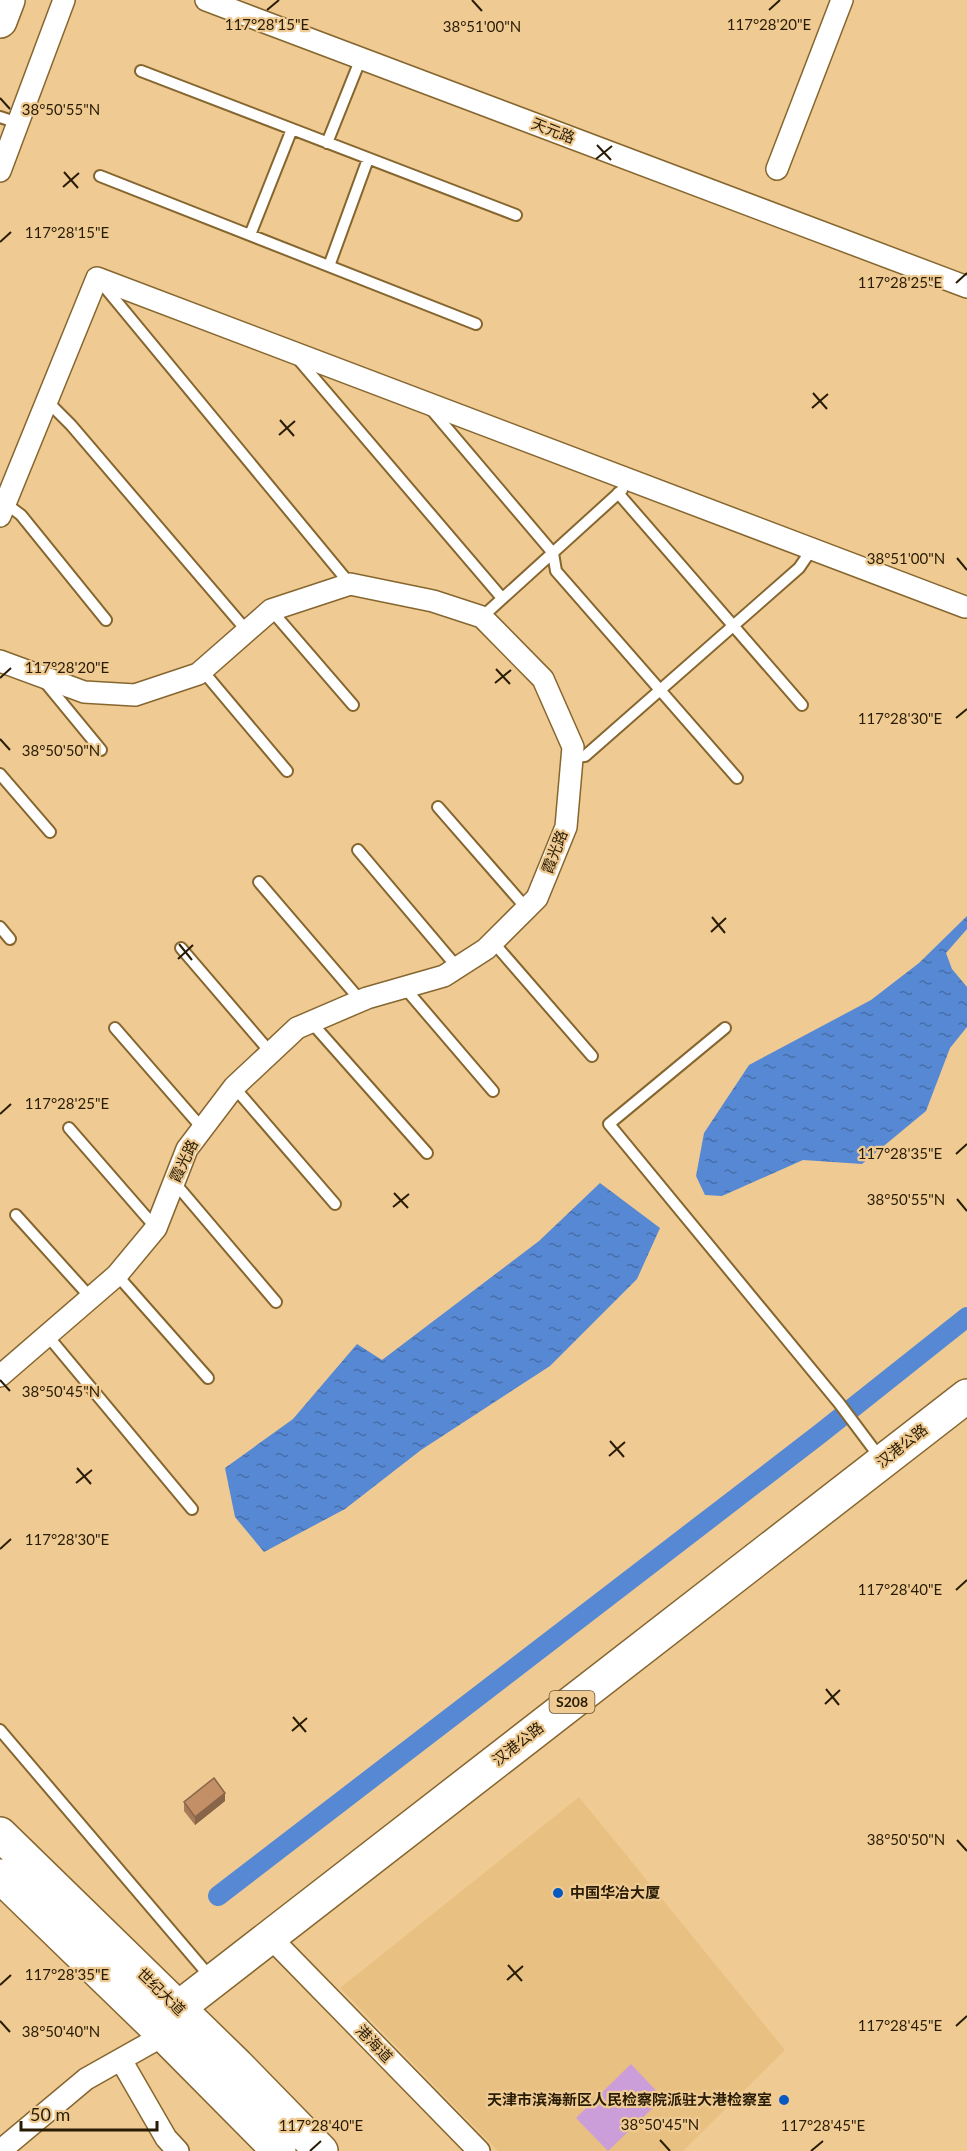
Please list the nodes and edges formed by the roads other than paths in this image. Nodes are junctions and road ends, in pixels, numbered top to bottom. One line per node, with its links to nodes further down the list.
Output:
1 (8, 0): 5 (main road)
2 (64, 0): 8 (street)
3 (206, 0): 6 (street, 天元路)
4 (842, 0): 12 (street)
5 (0, 21)
6 (361, 58): 10 (lane); 19 (street, 天元路)
7 (141, 71): 9 (lane)
8 (9, 120): 13 (street)
9 (292, 129): 10 (lane); 16 (lane)
10 (327, 143): 11 (lane)
11 (368, 159): 15 (lane); 17 (lane)
12 (777, 169)
13 (0, 171)
14 (100, 176): 16 (lane)
15 (516, 215)
16 (250, 235): 17 (lane)
17 (329, 266): 20 (lane)
18 (97, 278): 21 (street); 22 (street); 28 (lane)
19 (967, 287)
20 (476, 324)
21 (291, 351): 23 (street); 29 (lane)
22 (47, 401): 25 (street); 35 (lane)
23 (426, 403): 24 (street); 27 (lane)
24 (625, 487): 26 (street); 27 (lane); 34 (lane)
25 (3, 509): 33 (lane)
26 (812, 549): 30 (street); 34 (lane)
27 (552, 553): 29 (lane); 39 (lane)
28 (350, 584): 31 (street, 霞光路); 32 (street, 霞光路)
29 (502, 598): 32 (lane)
30 (965, 608)
31 (271, 610): 35 (street, 霞光路); 40 (lane)
32 (482, 617): 43 (street, 霞光路)
33 (106, 620)
34 (735, 626): 39 (lane); 41 (lane)
35 (247, 631): 37 (street, 霞光路)
36 (0, 661): 38 (street, 霞光路)
37 (202, 670): 38 (street, 霞光路); 44 (lane)
38 (39, 675): 42 (lane)
39 (661, 691): 43 (lane); 46 (lane)
40 (353, 705)
41 (802, 705)
42 (101, 750)
43 (572, 757): 51 (street, 霞光路)
44 (286, 771)
45 (0, 774): 48 (lane)
46 (736, 778)
47 (438, 807): 51 (lane)
48 (50, 832)
49 (358, 850): 56 (lane)
50 (259, 882): 58 (lane)
51 (527, 909): 54 (street, 霞光路)
52 (0, 927): 53 (lane)
53 (10, 939)
54 (493, 942): 56 (street, 霞光路); 63 (lane)
55 (182, 948): 62 (lane)
56 (457, 967): 57 (street, 霞光路)
57 (403, 987): 58 (street, 霞光路); 65 (lane)
58 (361, 1001): 59 (street, 霞光路)
59 (310, 1022): 62 (street, 霞光路); 68 (lane)
60 (115, 1028): 67 (lane)
61 (725, 1028): 81 (lane)
62 (271, 1053): 64 (street, 霞光路)
63 (592, 1056)
64 (234, 1087): 67 (street, 霞光路); 70 (lane)
65 (493, 1091)
66 (69, 1128): 72 (lane)
67 (202, 1128): 69 (street, 霞光路)
68 (428, 1153)
69 (174, 1182): 72 (street, 霞光路); 75 (lane)
70 (335, 1204)
71 (16, 1215): 74 (lane)
72 (156, 1228): 73 (street, 霞光路)
73 (117, 1275): 74 (street, 霞光路); 78 (lane)
74 (91, 1298): 76 (street, 霞光路)
75 (276, 1302)
76 (47, 1335): 77 (street, 霞光路); 82 (lane)
77 (0, 1376)
78 (208, 1378)
79 (967, 1395): 81 (main road, 汉港公路 / S208)
80 (967, 1412): 81 (main road, 汉港公路)
81 (887, 1466): 86 (main road, 汉港公路 / S208)
82 (192, 1509)
83 (0, 1730): 87 (lane)
84 (0, 1834): 88 (main road, 世纪大道)
85 (0, 1876): 88 (main road, 世纪大道)
86 (274, 1941): 87 (main road, 汉港公路 / S208); 94 (street, 港海道)
87 (218, 1985): 88 (main road, 汉港公路 / S208)
88 (171, 2022): 89 (street); 92 (main road, 世纪大道); 93 (main road, 世纪大道)
89 (121, 2060): 90 (street); 91 (street)
90 (0, 2151)
91 (178, 2151)
92 (279, 2151)
93 (321, 2151)
94 (479, 2151)

